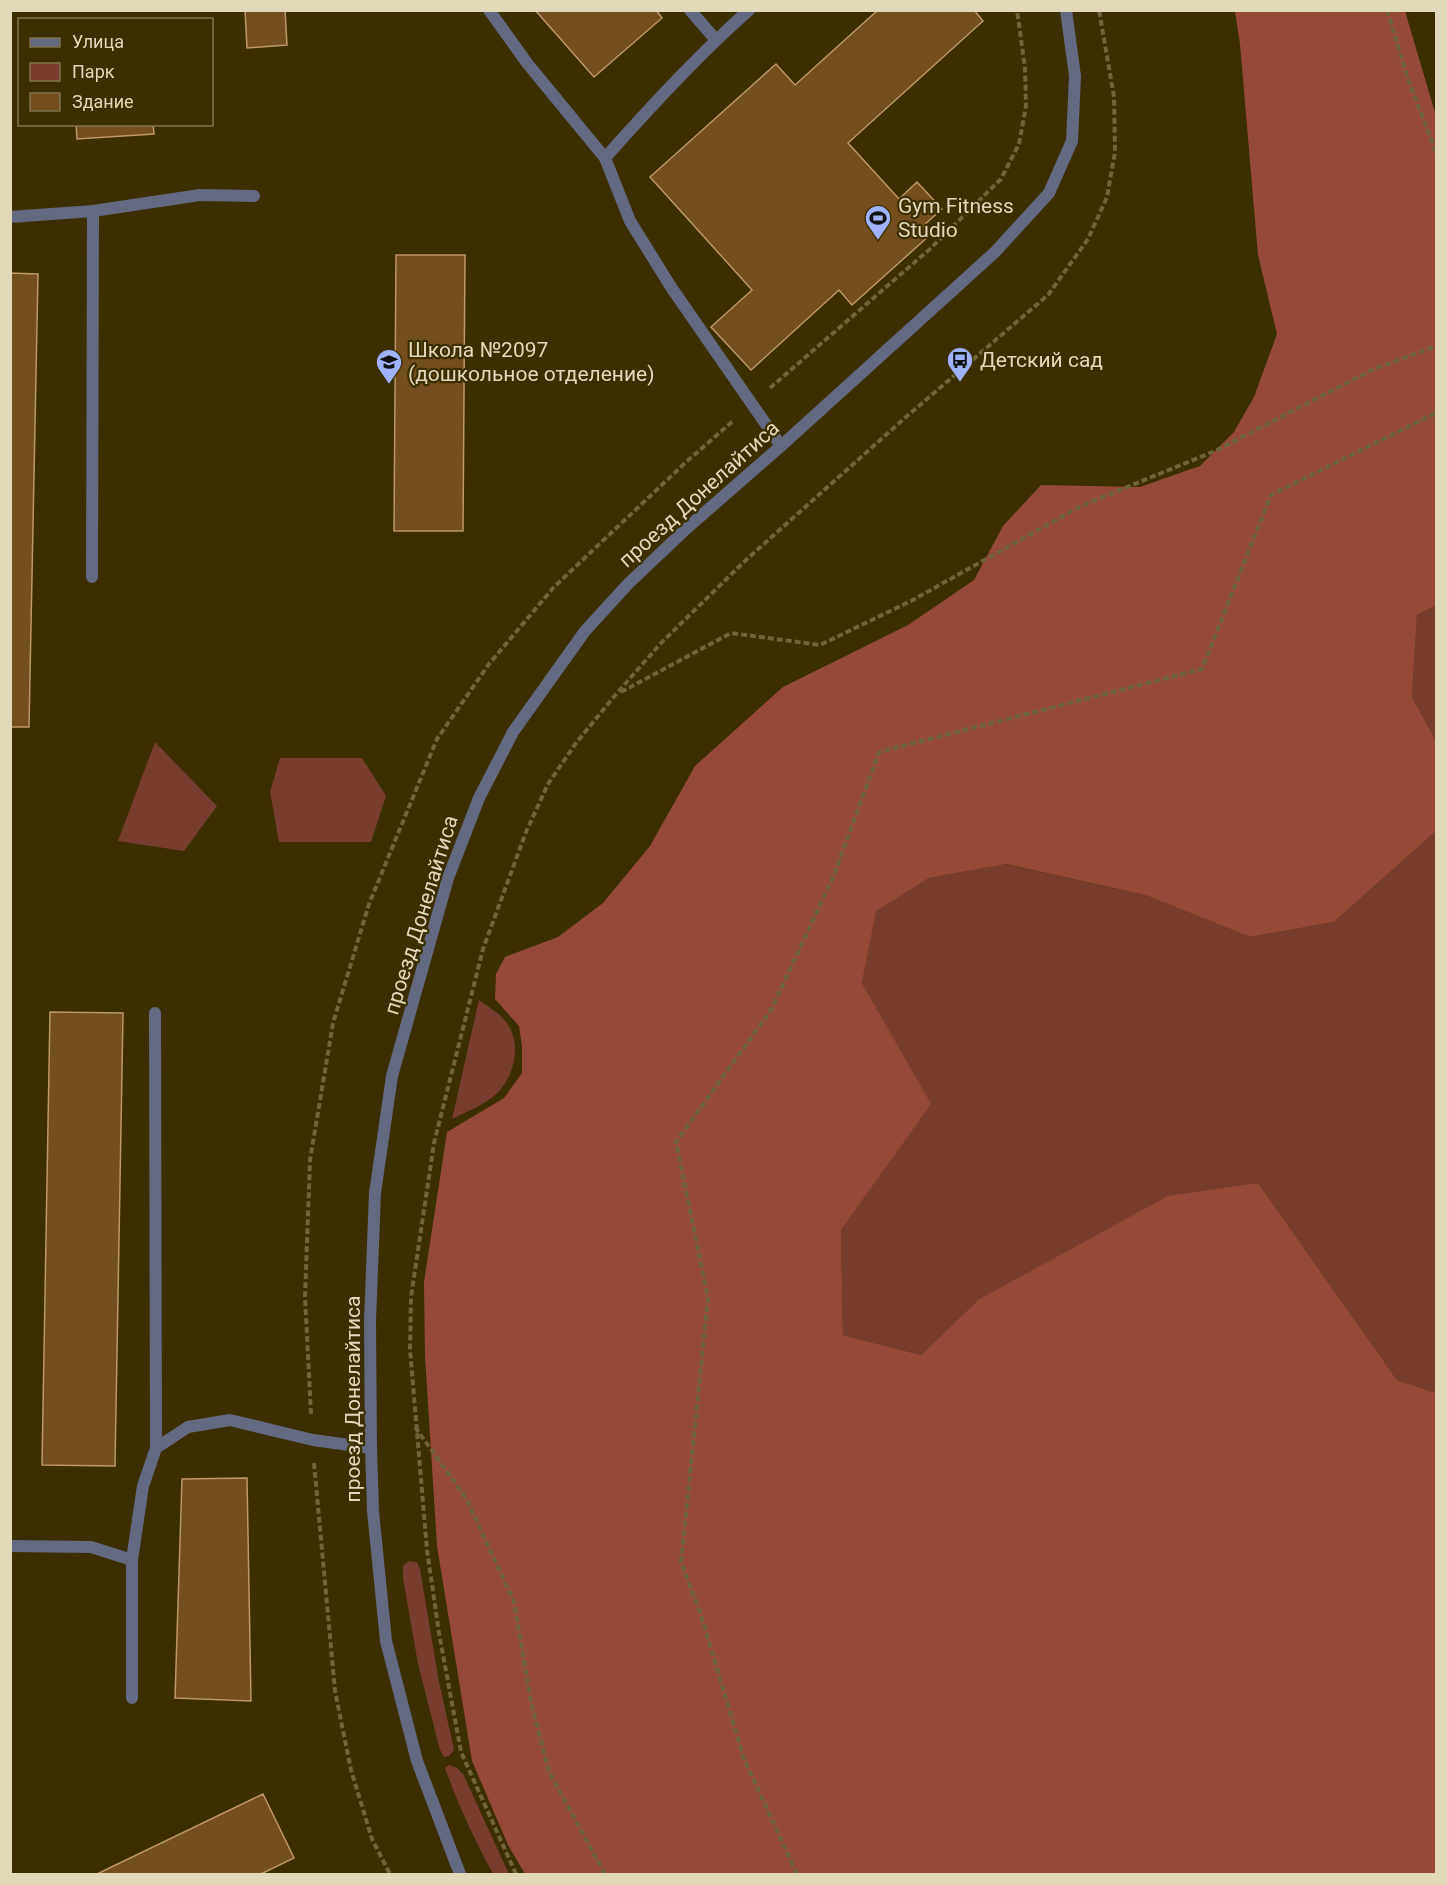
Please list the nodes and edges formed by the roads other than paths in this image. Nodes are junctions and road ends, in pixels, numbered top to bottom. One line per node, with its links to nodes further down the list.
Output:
1 (489, 10): 6 (street)
2 (690, 10): 5 (street)
3 (749, 10): 5 (street)
4 (1066, 10): 10 (street, проезд Донелайтиса)
5 (716, 40): 6 (street)
6 (605, 158): 10 (street)
7 (254, 196): 8 (street)
8 (93, 211): 9 (street); 11 (street)
9 (10, 218)
10 (781, 446): 14 (street, проезд Донелайтиса)
11 (92, 577)
12 (155, 1013): 13 (street)
13 (156, 1448): 14 (street); 16 (street)
14 (371, 1448): 18 (street, проезд Донелайтиса)
15 (10, 1546): 16 (street)
16 (132, 1560): 17 (street)
17 (132, 1698)
18 (460, 1875)

